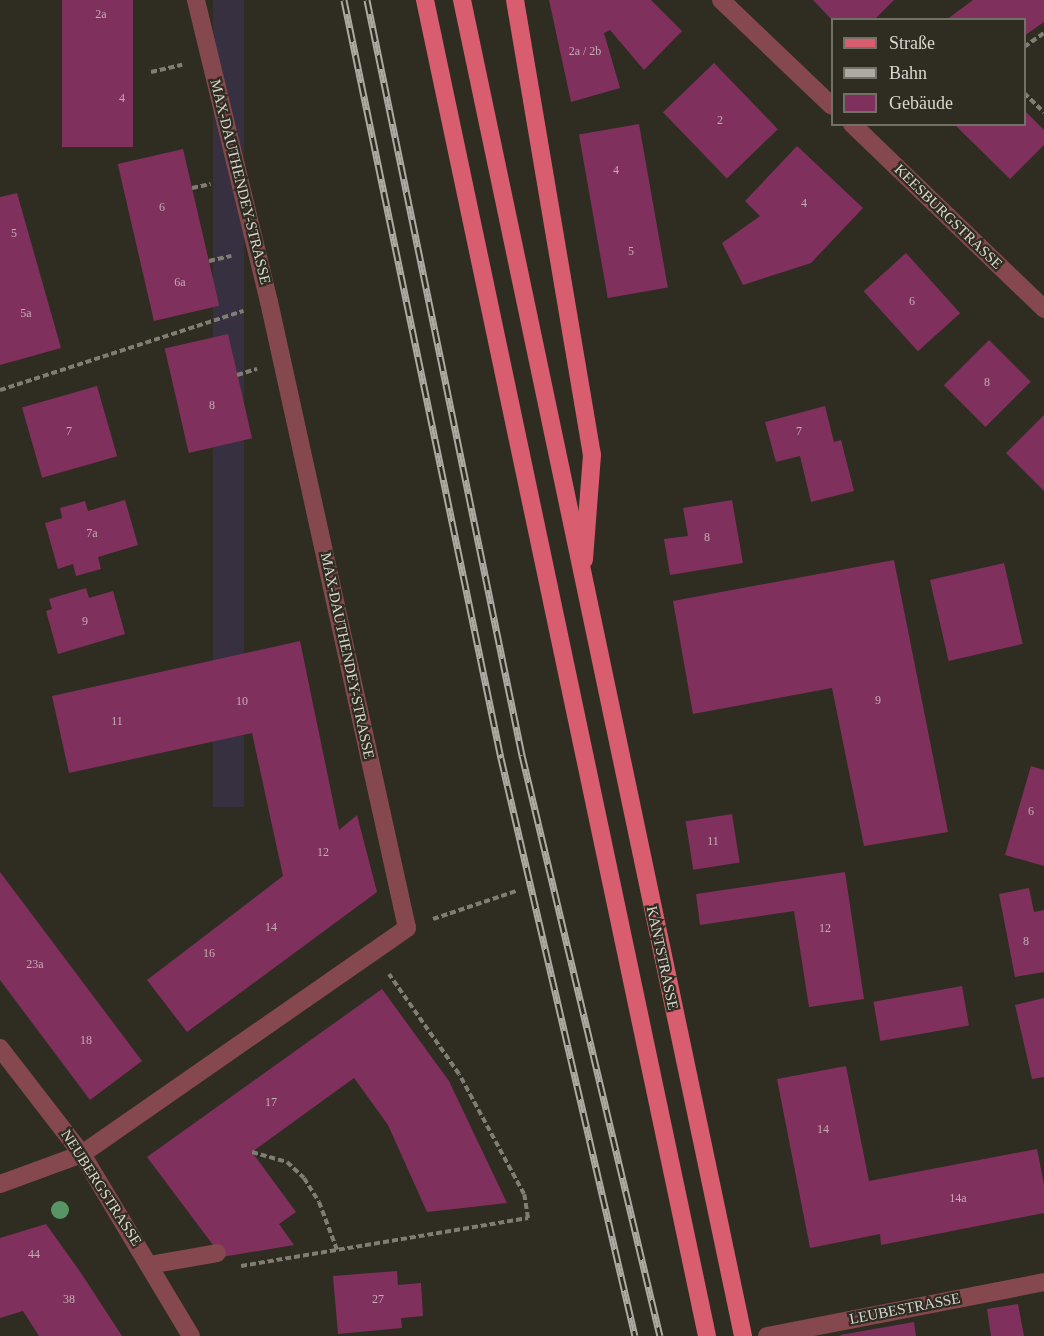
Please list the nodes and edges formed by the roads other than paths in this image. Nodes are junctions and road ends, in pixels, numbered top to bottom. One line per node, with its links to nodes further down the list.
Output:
1 (196, 0): 11 (street, MAX-DAUTHENDEY-STRASSE)
2 (425, 0): 17 (main road)
3 (462, 0): 9 (main road, KANTSTRASSE)
4 (515, 0): 9 (main road)
5 (722, 0): 6 (street)
6 (831, 105)
7 (854, 126): 8 (street, KEESBURGSTRASSE)
8 (1044, 309)
9 (583, 580): 18 (main road, KANTSTRASSE)
10 (0, 1048): 11 (street, NEUBERGSTRASSE)
11 (82, 1154): 12 (street); 14 (street, NEUBERGSTRASSE)
12 (0, 1184)
13 (216, 1252): 14 (street)
14 (149, 1265): 16 (street, NEUBERGSTRASSE)
15 (1044, 1282): 19 (street, LEUBESTRASSE)
16 (191, 1336)
17 (707, 1336)
18 (743, 1336)
19 (767, 1336)

